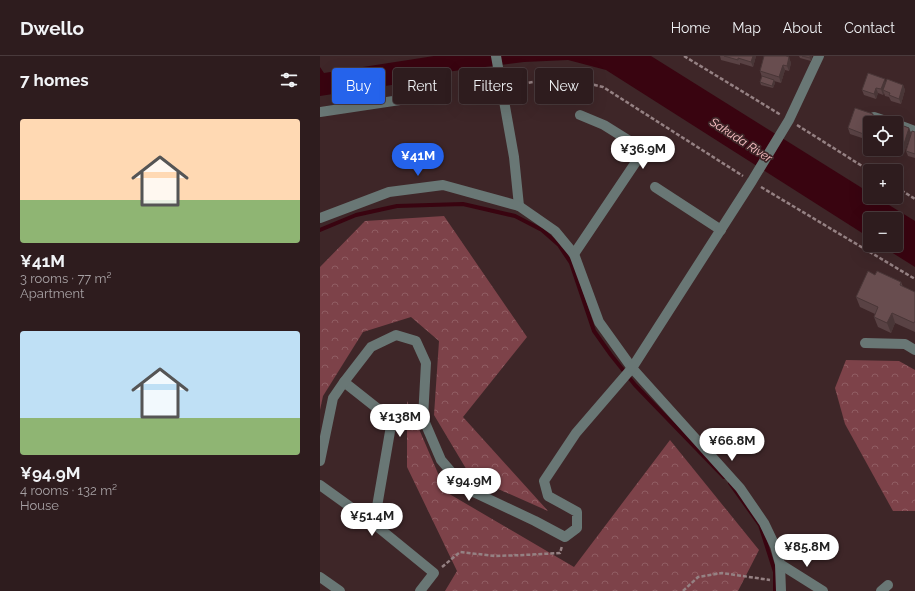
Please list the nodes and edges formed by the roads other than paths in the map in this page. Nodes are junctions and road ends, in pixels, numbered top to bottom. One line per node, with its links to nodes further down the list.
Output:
1 (496, 56): 9 (street)
2 (819, 56): 11 (street)
3 (393, 101): 4 (street)
4 (320, 112)
5 (580, 115): 12 (street)
6 (903, 127): 7 (street)
7 (915, 131)
8 (655, 188): 11 (street)
9 (519, 206): 10 (street); 12 (street)
10 (320, 218)
11 (721, 230): 15 (street)
12 (574, 254): 15 (street)
13 (865, 343): 14 (street)
14 (915, 350)
15 (628, 372): 16 (street); 20 (street)
16 (344, 382): 17 (street); 19 (street)
17 (320, 461)
18 (320, 485): 19 (street)
19 (374, 524): 23 (street)
20 (780, 564): 24 (street); 25 (street)
21 (320, 577): 22 (street)
22 (339, 591)
23 (420, 591)
24 (780, 591)
25 (823, 591)

